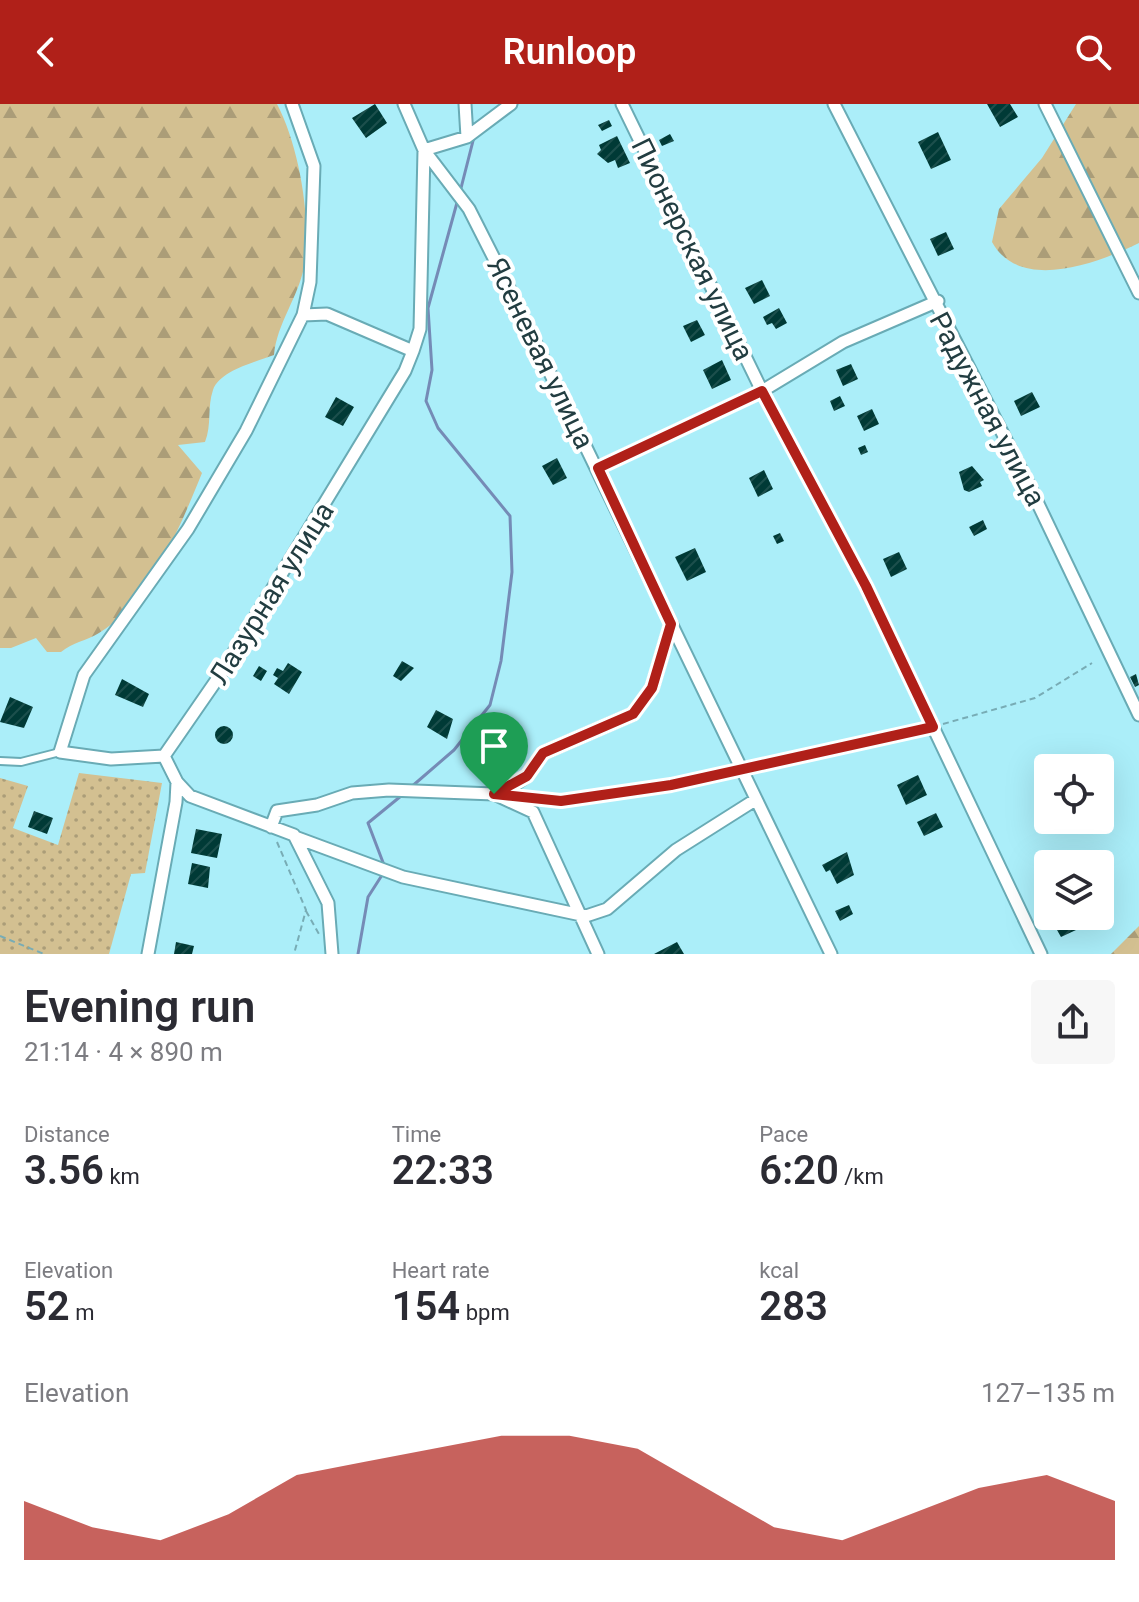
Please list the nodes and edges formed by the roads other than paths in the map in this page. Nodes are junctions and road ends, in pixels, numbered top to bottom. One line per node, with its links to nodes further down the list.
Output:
1 (292, 104): 12 (street)
2 (404, 104): 9 (street)
3 (465, 104): 8 (street)
4 (511, 104): 8 (street)
5 (622, 104): 14 (street, Пионерская улица)
6 (834, 104): 11 (street, Радужная улица)
7 (1045, 104): 10 (street)
8 (467, 137): 9 (street)
9 (424, 150): 13 (street, Лазурная улица); 15 (street, Ясеневая улица)
10 (1139, 293)
11 (936, 302): 14 (street); 17 (street, Радужная улица)
12 (303, 315): 13 (street); 18 (street)
13 (413, 351): 19 (street, Лазурная улица)
14 (762, 391): 15 (street); 31 (street, Пионерская улица)
15 (598, 468): 16 (street, Ясеневая улица)
16 (671, 624): 22 (street); 23 (street, Ясеневая улица)
17 (1139, 715)
18 (60, 752): 19 (street); 20 (lane)
19 (164, 756): 21 (street)
20 (0, 761)
21 (177, 782): 24 (street); 27 (street)
22 (494, 794): 24 (street); 26 (street)
23 (755, 800): 26 (street); 30 (street, Ясеневая улица)
24 (271, 827): 25 (street)
25 (295, 837): 26 (street); 28 (street)
26 (580, 915): 29 (street)
27 (148, 954)
28 (332, 954)
29 (598, 954)
30 (831, 954)
31 (1041, 954)

